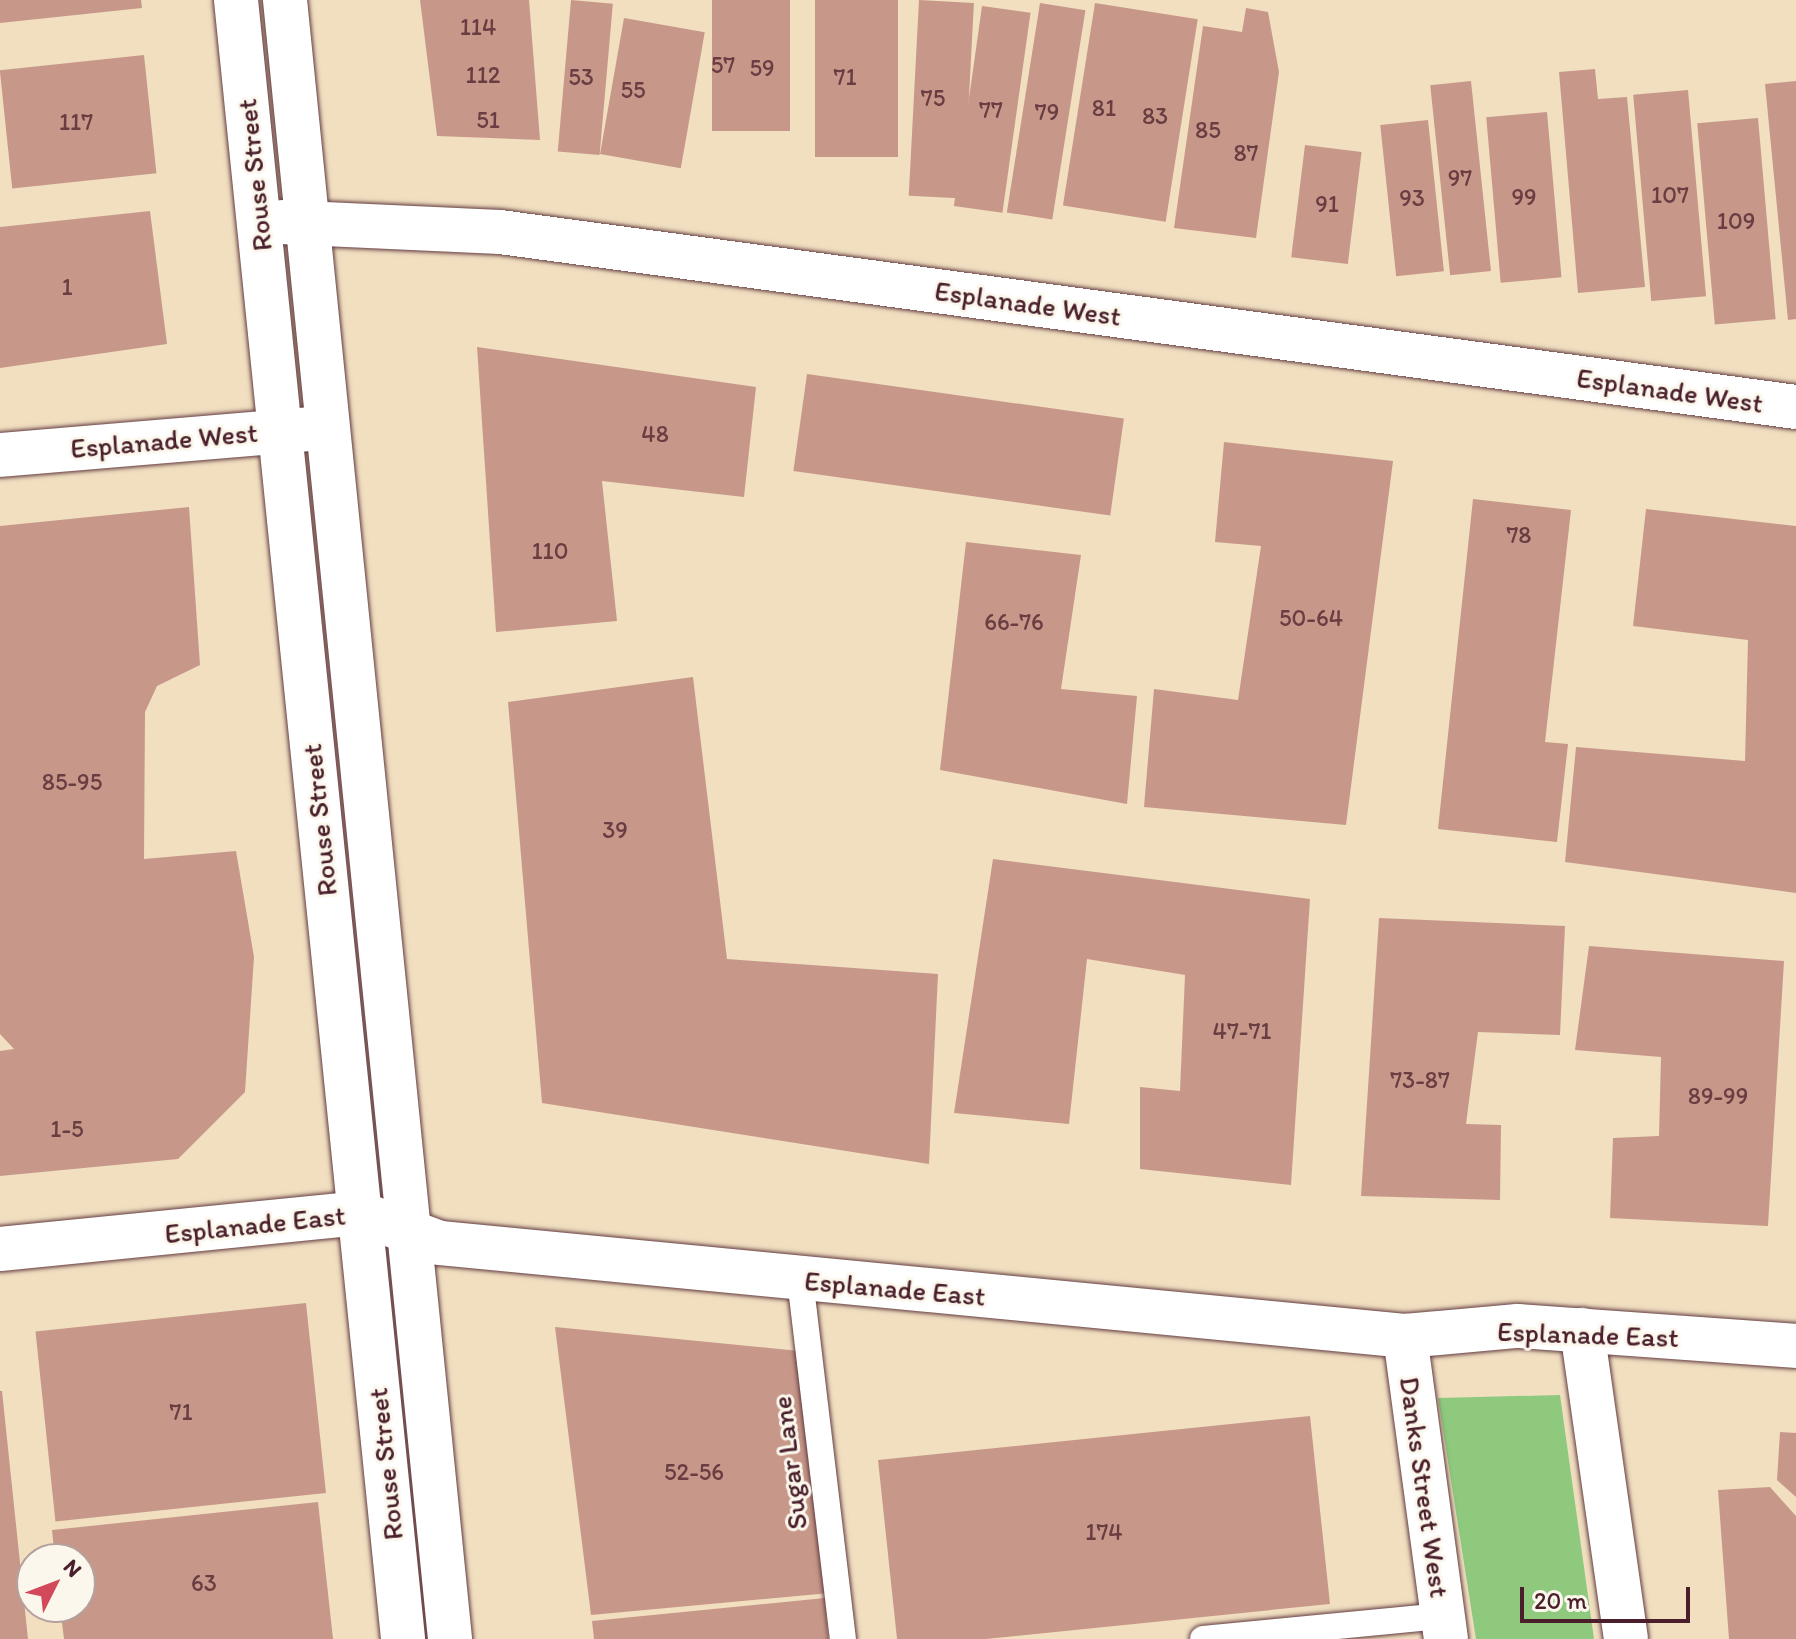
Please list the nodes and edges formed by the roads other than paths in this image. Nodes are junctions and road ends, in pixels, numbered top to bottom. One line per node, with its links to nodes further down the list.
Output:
1 (236, 0): 3 (street, Rouse Street)
2 (285, 0): 4 (street, Rouse Street)
3 (258, 222): 4 (street, Esplanade West); 7 (street, Rouse Street)
4 (308, 222): 5 (street, Esplanade West); 6 (street, Rouse Street)
5 (1796, 407)
6 (328, 429): 7 (street, Esplanade West); 10 (street, Rouse Street)
7 (278, 430): 8 (street, Esplanade West); 9 (street, Rouse Street)
8 (0, 455)
9 (359, 1213): 10 (street, Esplanade East); 11 (street, Esplanade East); 17 (street, Rouse Street)
10 (408, 1229): 12 (street, Esplanade East); 18 (street, Rouse Street)
11 (0, 1249)
12 (800, 1279): 14 (street, Esplanade East); 19 (lane, Sugar Lane)
13 (1582, 1330): 14 (street, Esplanade East); 15 (street, Esplanade East); 21 (street)
14 (1405, 1336): 16 (street, Danks Street West)
15 (1796, 1346)
16 (1444, 1627): 20 (lane)
17 (403, 1639)
18 (450, 1639)
19 (843, 1639)
20 (1203, 1639)
21 (1626, 1639)

